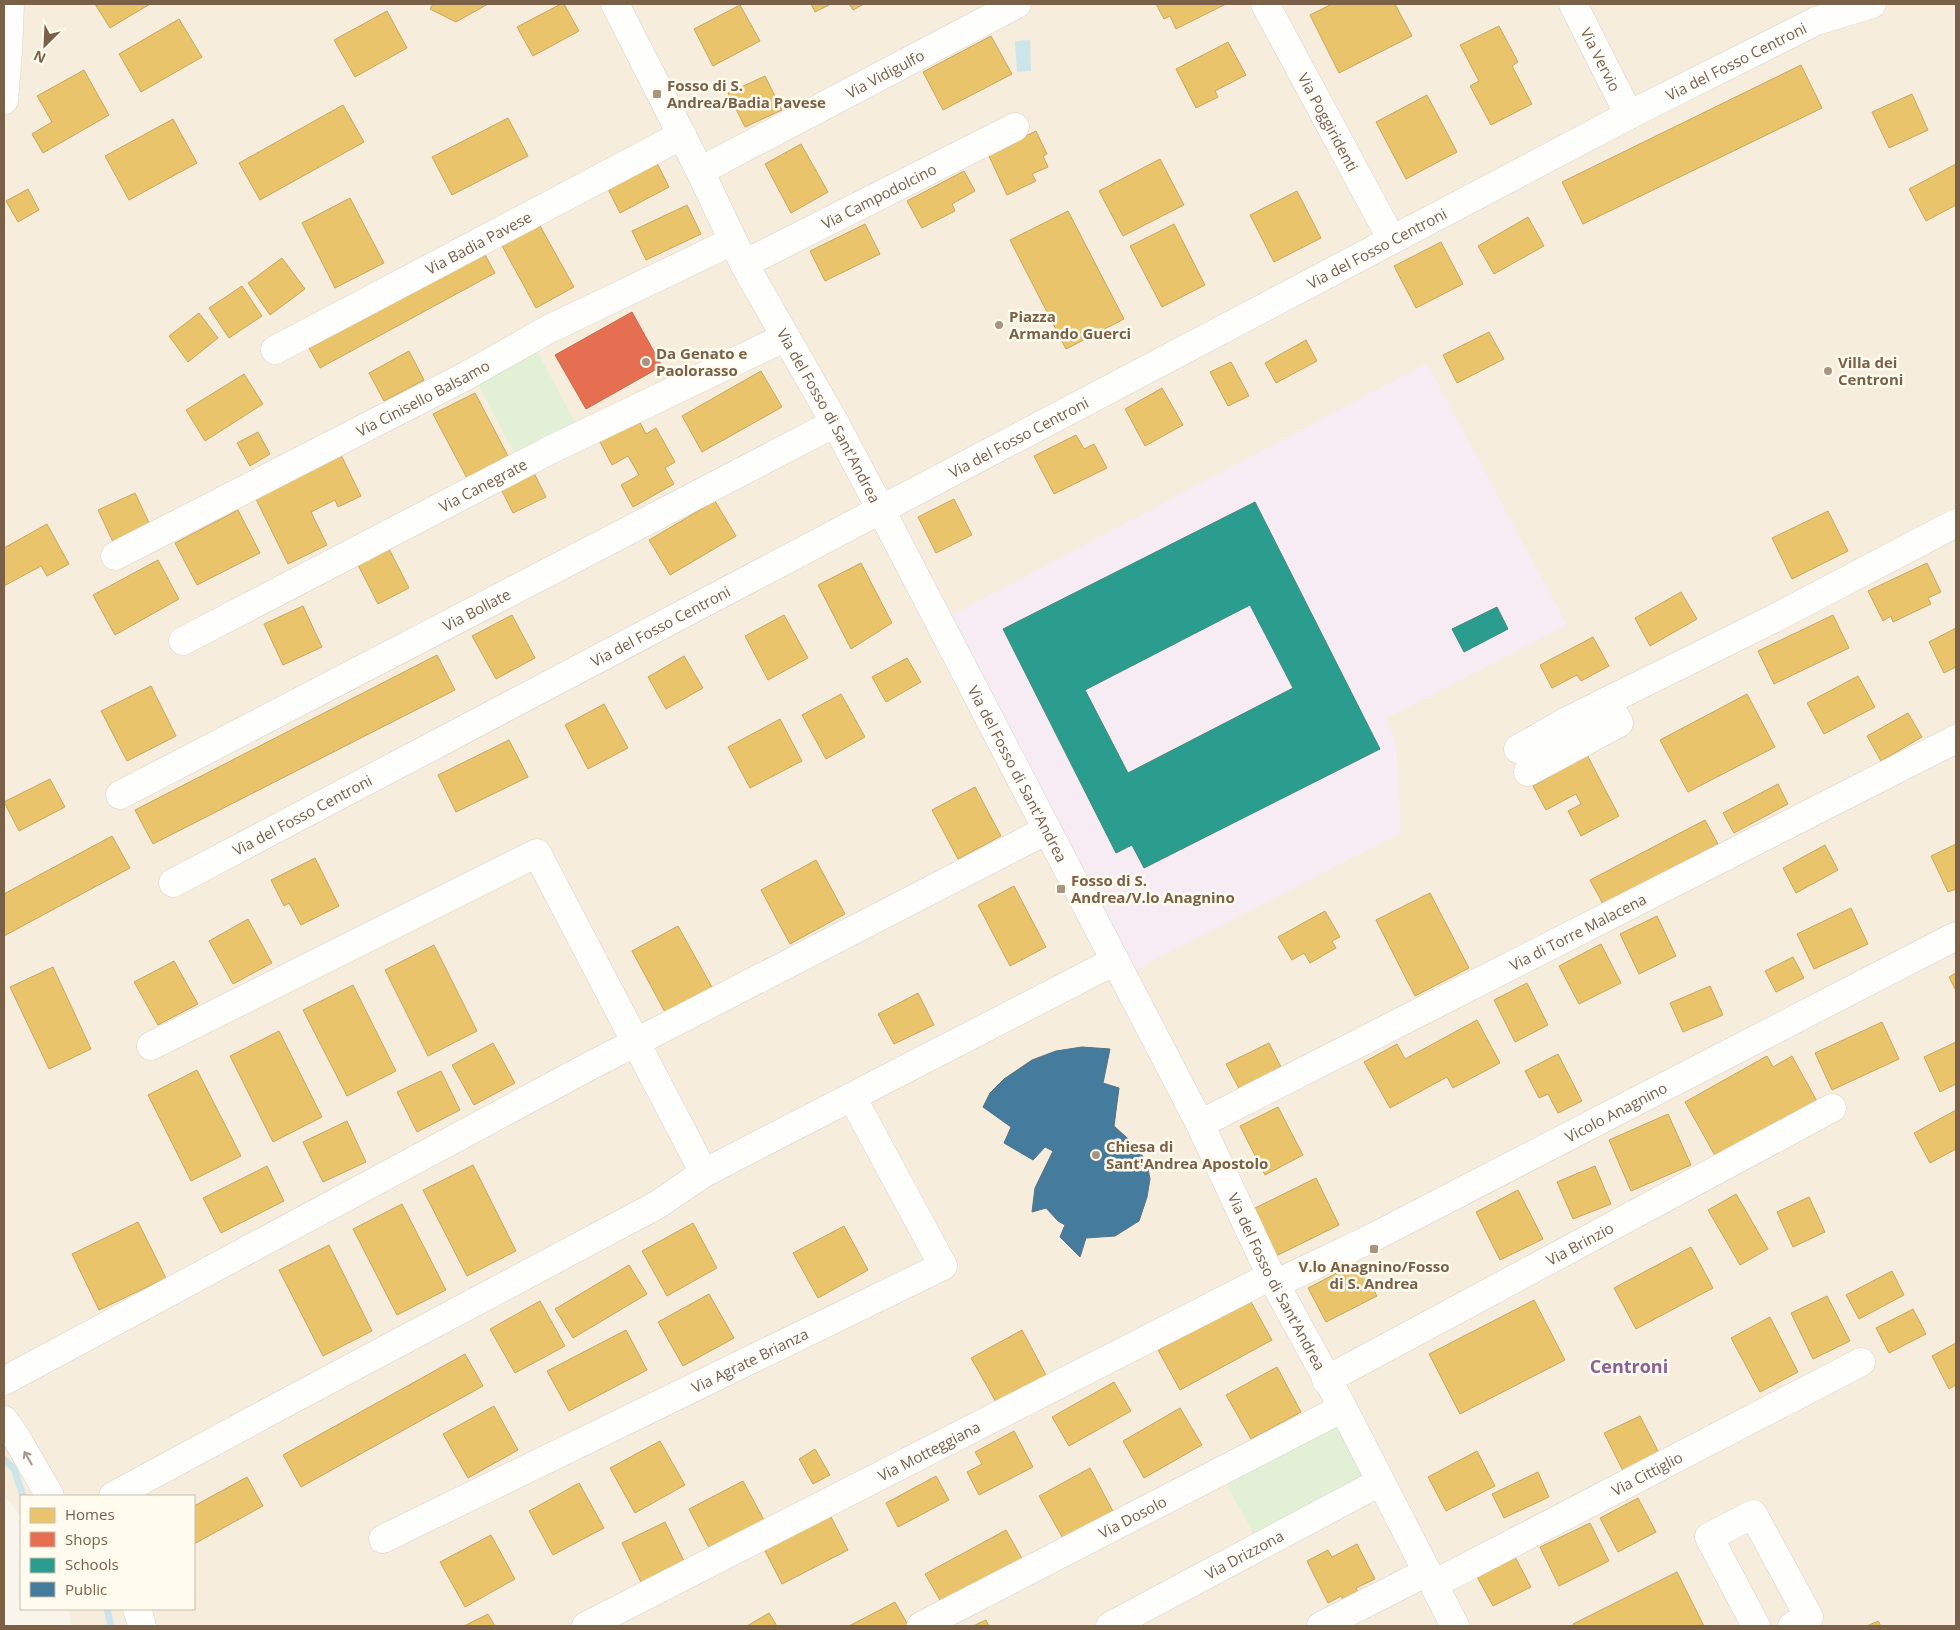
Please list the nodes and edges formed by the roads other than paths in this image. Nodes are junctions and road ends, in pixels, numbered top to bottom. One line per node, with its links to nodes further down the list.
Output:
1 (10, 4): 7 (street)
2 (615, 4): 10 (street, Via del Fosso di Sant'Andrea)
3 (1017, 4): 11 (street, Via Vidigulfo)
4 (1265, 4): 12 (street, Via Poggiridenti)
5 (1573, 4): 8 (street, Via Vervio)
6 (1872, 4): 8 (street, Via del Fosso Centroni)
7 (4, 100)
8 (1629, 115): 12 (street, Via del Fosso Centroni)
9 (1015, 127): 13 (street, Via Campodolcino)
10 (682, 135): 11 (street, Via del Fosso di Sant'Andrea); 15 (street, Via Badia Pavese)
11 (700, 170): 13 (street, Via del Fosso di Sant'Andrea)
12 (1392, 240): 17 (street, Via del Fosso Centroni)
13 (738, 252): 14 (street, Via del Fosso di Sant'Andrea); 19 (street, Via Cinisello Balsamo)
14 (786, 337): 16 (street, Via del Fosso di Sant'Andrea); 20 (street, Via Canegrate)
15 (275, 350)
16 (835, 423): 17 (street, Via del Fosso di Sant'Andrea); 23 (street, Via Bollate)
17 (881, 510): 24 (street, Via del Fosso di Sant'Andrea); 25 (street, Via del Fosso Centroni)
18 (1956, 523): 22 (street)
19 (115, 556)
20 (183, 641)
21 (1956, 739): 32 (street, Via di Torre Malacena)
22 (1523, 760)
23 (120, 795)
24 (1047, 830): 27 (street, Via del Fosso di Sant'Andrea); 28 (street)
25 (172, 882)
26 (1956, 936): 34 (street, Vicolo Anagnino)
27 (1115, 961): 30 (street); 32 (street, Via del Fosso di Sant'Andrea)
28 (636, 1042): 29 (street); 33 (street); 37 (street)
29 (151, 1046)
30 (852, 1097): 33 (street); 43 (street, Via Agrate Brianza)
31 (1832, 1108): 36 (street, Via Brinzio)
32 (1200, 1124): 34 (street, Via del Fosso di Sant'Andrea)
33 (704, 1173): 42 (street)
34 (1273, 1280): 36 (street, Via del Fosso di Sant'Andrea); 47 (street, Via Motteggiana)
35 (1860, 1362): 44 (street, Via Cittiglio)
36 (1326, 1380): 38 (street, Via del Fosso di Sant'Andrea)
37 (4, 1381)
38 (1343, 1408): 40 (street, Via del Fosso di Sant'Andrea); 48 (street, Via Dosolo)
39 (4, 1420): 41 (street, one-way to 39)
40 (1380, 1482): 44 (street, Via del Fosso di Sant'Andrea); 49 (street, Via Drizzona)
41 (49, 1495)
42 (115, 1495)
43 (383, 1539)
44 (1430, 1578): 50 (street, Via Cittiglio); 51 (street, Via del Fosso di Sant'Andrea)
45 (137, 1610): 46 (street)
46 (142, 1626)
47 (586, 1626)
48 (921, 1626)
49 (1110, 1626)
50 (1321, 1626)
51 (1455, 1626)
52 (1756, 1626): 53 (street)
53 (1792, 1626)

